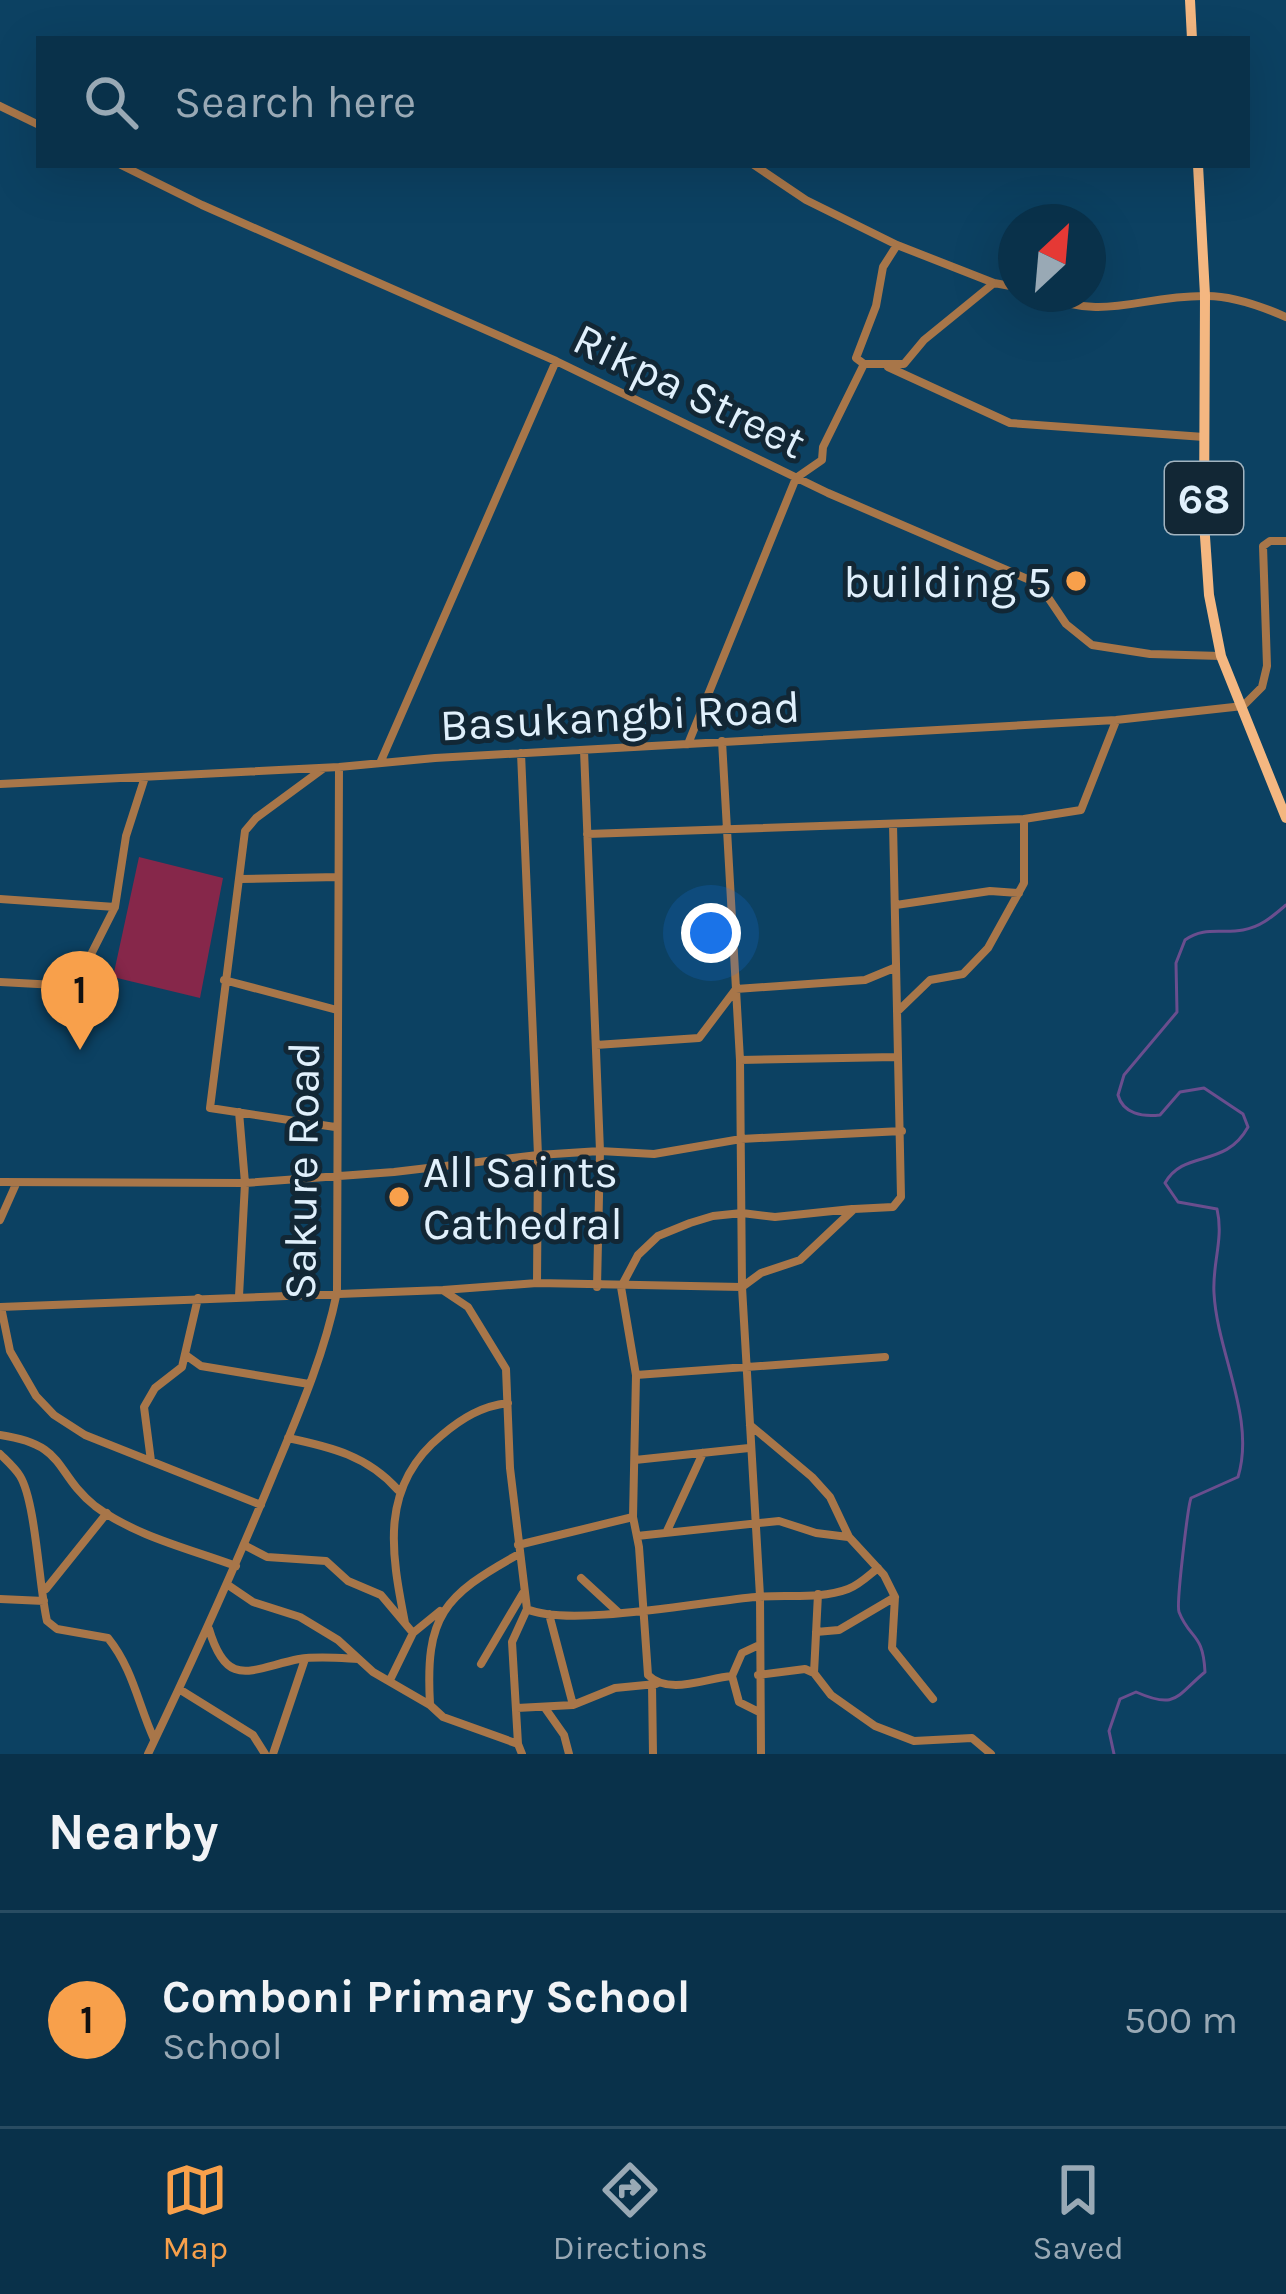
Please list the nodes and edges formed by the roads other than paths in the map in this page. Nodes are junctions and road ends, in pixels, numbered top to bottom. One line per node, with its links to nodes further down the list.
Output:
1 (1190, 0): 2 (main road)
2 (1192, 36)
3 (0, 106): 4 (street)
4 (36, 124)
5 (127, 168): 14 (street, Rikpa Street)
6 (758, 168): 8 (street)
7 (1198, 168): 11 (main road, 68)
8 (897, 245): 9 (street); 15 (street)
9 (994, 283): 10 (street); 16 (street)
10 (998, 284)
11 (1205, 296): 12 (street); 13 (street); 17 (main road, 68)
12 (1106, 307)
13 (1286, 317)
14 (556, 361): 18 (street, Rikpa Street); 27 (street)
15 (864, 364): 16 (street); 18 (street)
16 (886, 367): 17 (street)
17 (1204, 437): 20 (main road, 68)
18 (796, 478): 20 (street, Rikpa Street); 24 (street)
19 (1286, 541): 21 (street)
20 (1221, 656): 21 (main road, 68)
21 (1243, 706): 22 (street, Basukangbi Road); 32 (main road, 68)
22 (1116, 720): 23 (street, Basukangbi Road); 33 (street)
23 (722, 741): 24 (street, Basukangbi Road); 35 (street)
24 (688, 744): 25 (street, Basukangbi Road)
25 (584, 750): 26 (street, Basukangbi Road); 36 (street)
26 (521, 753): 27 (street, Basukangbi Road); 57 (street)
27 (380, 764): 29 (street, Basukangbi Road)
28 (325, 767): 29 (street, Basukangbi Road); 30 (street, Basukangbi Road); 38 (street)
29 (339, 767): 37 (street, Sakure Road)
30 (145, 777): 31 (street, Basukangbi Road); 42 (street)
31 (0, 784)
32 (1286, 818)
33 (1024, 820): 34 (street); 39 (street)
34 (893, 824): 35 (street); 41 (street)
35 (728, 830): 36 (street); 46 (street)
36 (587, 834): 49 (street)
37 (338, 877): 38 (street); 47 (street, Sakure Road)
38 (241, 879): 44 (street)
39 (1019, 893): 41 (street); 48 (street)
40 (0, 899): 42 (street)
41 (896, 904): 43 (street)
42 (116, 907): 45 (street)
43 (894, 968): 46 (street); 48 (street)
44 (224, 980): 47 (street); 52 (street)
45 (0, 982)
46 (736, 988): 49 (street); 51 (street)
47 (337, 1010): 53 (street, Sakure Road)
48 (898, 1011): 50 (street)
49 (596, 1045): 56 (street)
50 (896, 1058): 51 (street); 54 (street)
51 (740, 1060): 55 (street)
52 (239, 1112): 53 (street); 60 (street)
53 (335, 1127): 58 (street, Sakure Road)
54 (902, 1130): 55 (street); 62 (street)
55 (741, 1139): 56 (street); 63 (street)
56 (601, 1151): 57 (street); 66 (street)
57 (538, 1155): 58 (street); 65 (street)
58 (335, 1176): 60 (street); 70 (street, Sakure Road)
59 (0, 1182): 61 (street)
60 (245, 1183): 61 (street); 71 (street)
61 (16, 1184): 64 (street)
62 (854, 1208): 63 (street); 68 (street)
63 (742, 1213): 67 (street); 68 (street)
64 (0, 1220)
65 (537, 1283): 66 (street); 69 (street)
66 (597, 1287): 67 (street)
67 (621, 1287): 68 (street); 77 (street)
68 (742, 1287): 76 (street)
69 (443, 1290): 70 (street); 79 (street)
70 (337, 1292): 71 (street); 78 (street, Sakure Road)
71 (239, 1296): 72 (street)
72 (198, 1298): 73 (street); 74 (street)
73 (0, 1307): 87 (street)
74 (187, 1356): 78 (street); 87 (street)
75 (885, 1357): 76 (street)
76 (748, 1368): 77 (street); 80 (street)
77 (636, 1375): 86 (street)
78 (309, 1384): 82 (street, Sakure Road)
79 (508, 1402): 88 (street); 97 (street)
80 (749, 1424): 83 (street); 95 (street)
81 (0, 1435): 90 (street)
82 (288, 1438): 88 (street); 89 (street, Sakure Road)
83 (749, 1448): 84 (street); 92 (street)
84 (703, 1453): 86 (street); 93 (street)
85 (0, 1454): 102 (street)
86 (635, 1460): 91 (street)
87 (151, 1461): 89 (street)
88 (399, 1491): 114 (street)
89 (261, 1504): 96 (street, Sakure Road)
90 (107, 1513): 98 (street); 102 (street)
91 (633, 1517): 94 (street); 97 (street)
92 (756, 1523): 93 (street); 95 (street); 105 (street)
93 (668, 1531): 94 (street)
94 (637, 1536): 111 (street)
95 (849, 1537): 99 (street)
96 (244, 1545): 98 (street, Sakure Road); 114 (street)
97 (518, 1549): 103 (street); 110 (street)
98 (236, 1566): 101 (street, Sakure Road)
99 (878, 1568): 104 (street); 106 (street)
100 (581, 1578): 112 (street)
101 (228, 1585): 115 (street, Sakure Road); 120 (street)
102 (45, 1590): 108 (street)
103 (523, 1593): 109 (street); 121 (street)
104 (818, 1594): 105 (street); 116 (street)
105 (760, 1596): 111 (street); 118 (street)
106 (895, 1597): 116 (street); 128 (street)
107 (0, 1600): 108 (street)
108 (44, 1601): 134 (street)
109 (527, 1609): 113 (street); 131 (street)
110 (442, 1610): 117 (street); 129 (street)
111 (644, 1611): 112 (street); 126 (street)
112 (620, 1612): 113 (street)
113 (549, 1614): 130 (street)
114 (405, 1623): 117 (street)
115 (209, 1627): 119 (street); 127 (street, Sakure Road)
116 (816, 1632): 122 (street)
117 (412, 1633): 125 (street)
118 (758, 1646): 123 (street); 124 (street)
119 (305, 1658): 120 (street); 138 (street)
120 (359, 1659): 125 (street)
121 (481, 1664)
122 (814, 1672): 123 (street); 142 (street)
123 (758, 1675): 133 (street)
124 (732, 1676): 126 (street); 133 (street)
125 (389, 1681): 129 (street)
126 (655, 1684): 130 (street); 140 (street)
127 (179, 1689): 134 (street, Sakure Road); 138 (street)
128 (933, 1699)
129 (430, 1705): 135 (street)
130 (573, 1705): 132 (street)
131 (517, 1708): 132 (street); 135 (street)
132 (545, 1708): 139 (street)
133 (759, 1712): 136 (street)
134 (155, 1740): 137 (street, Sakure Road)
135 (520, 1749)
136 (761, 1753): 141 (street)
137 (149, 1754)
138 (269, 1754)
139 (569, 1754)
140 (653, 1754)
141 (747, 1754)
142 (991, 1754)

